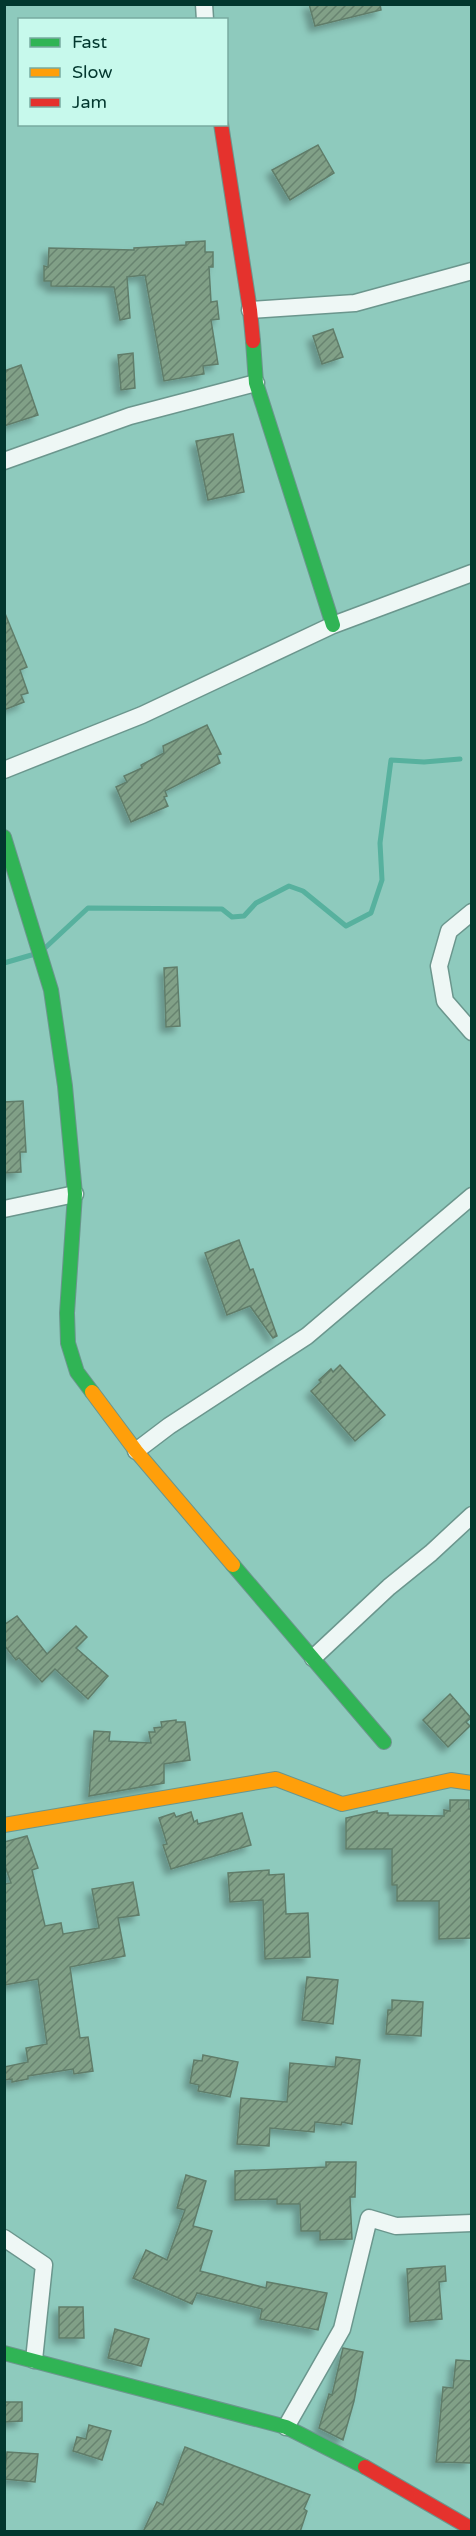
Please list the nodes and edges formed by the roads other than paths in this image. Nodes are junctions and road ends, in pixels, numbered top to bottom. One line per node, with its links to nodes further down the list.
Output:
1 (222, 126): 3 (street)
2 (471, 271): 3 (street)
3 (250, 310): 4 (street)
4 (256, 382): 5 (street); 7 (street)
5 (4, 461)
6 (471, 573): 7 (street)
7 (333, 625): 8 (street)
8 (4, 770)
9 (4, 837): 12 (street)
10 (471, 912): 11 (street)
11 (471, 1032)
12 (75, 1194): 14 (street); 15 (street)
13 (471, 1196): 15 (street)
14 (4, 1209)
15 (136, 1451): 17 (street)
16 (471, 1515): 17 (street)
17 (313, 1658): 18 (street)
18 (384, 1742)
19 (471, 1783): 20 (street)
20 (4, 1825)
21 (471, 2223): 25 (street)
22 (4, 2238): 24 (street)
23 (4, 2353): 24 (street)
24 (34, 2360): 25 (street)
25 (286, 2427): 26 (street)
26 (471, 2529)

